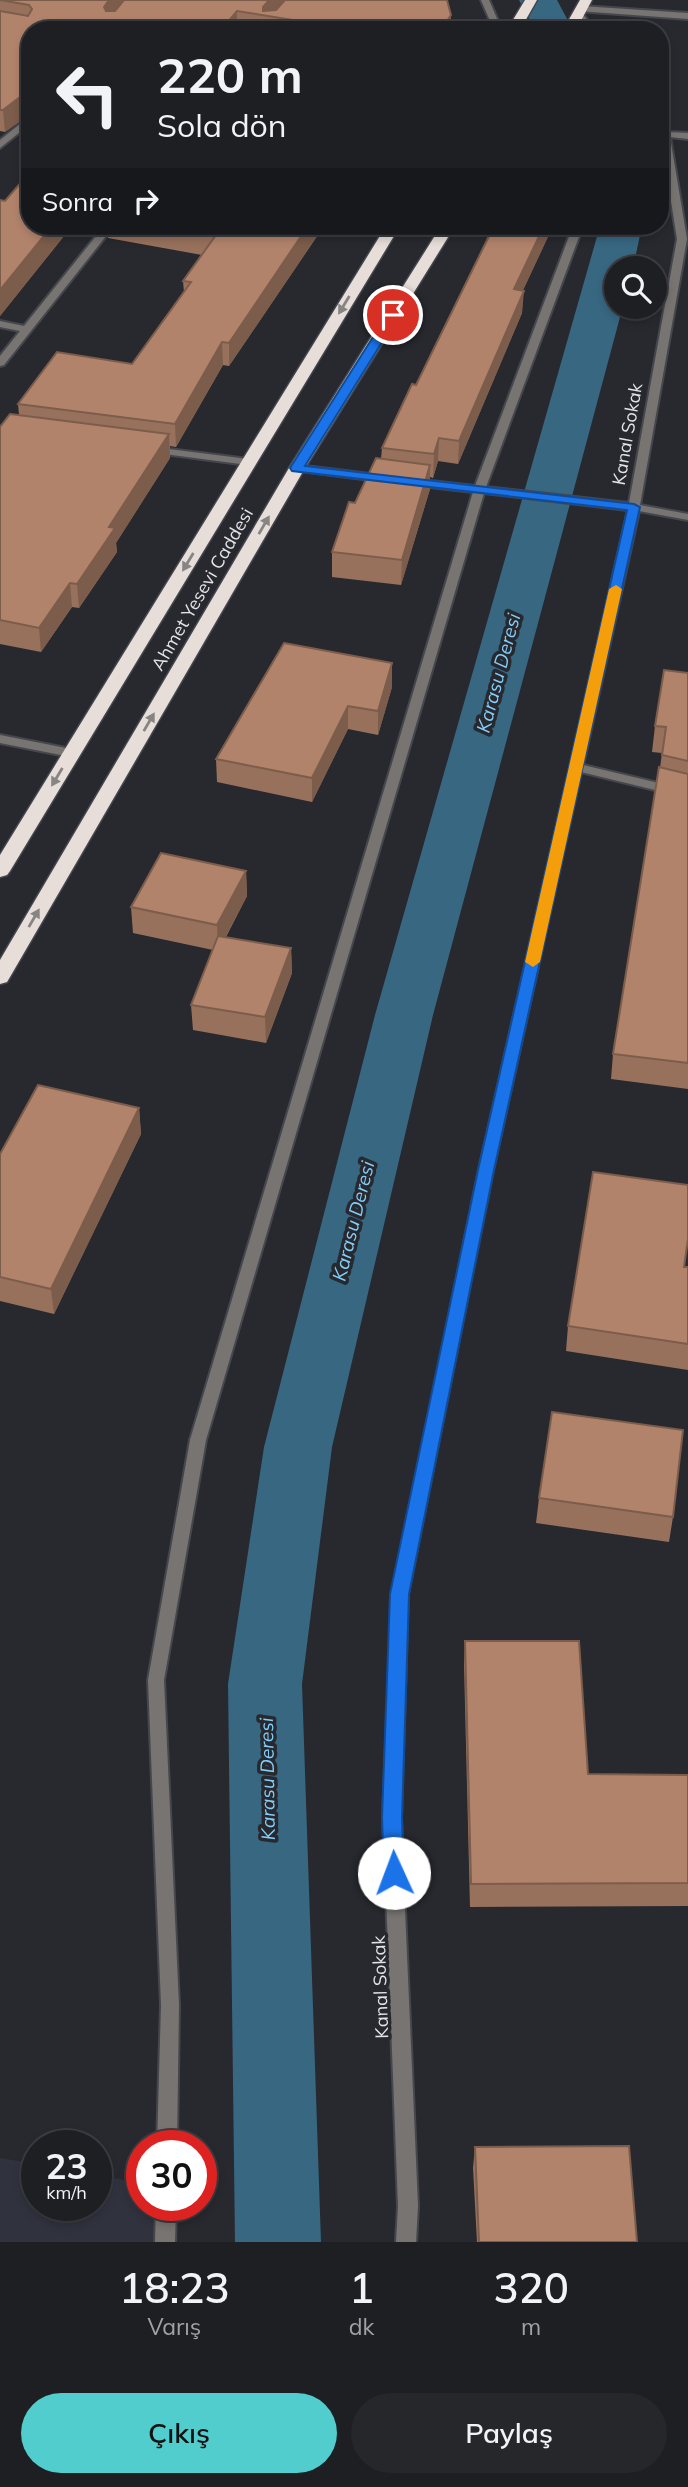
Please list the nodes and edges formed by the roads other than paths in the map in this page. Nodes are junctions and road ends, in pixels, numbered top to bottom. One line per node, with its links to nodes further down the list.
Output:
1 (485, 0): 5 (street)
2 (531, 0): 6 (highway)
3 (582, 8): 4 (street)
4 (688, 16)
5 (494, 21)
6 (518, 21)
7 (21, 127): 10 (street)
8 (669, 131): 9 (street)
9 (688, 136)
10 (0, 145)
11 (669, 159): 16 (street, Kanal Sokak)
12 (102, 235): 18 (street)
13 (387, 235): 21 (highway, Ahmet Yesevi Caddesi, one-way to 21)
14 (443, 235): 22 (highway, Ahmet Yesevi Caddesi)
15 (575, 235): 23 (street)
16 (685, 240): 24 (street, Kanal Sokak)
17 (0, 324): 18 (street)
18 (26, 329): 19 (street)
19 (0, 363)
20 (138, 448): 21 (street)
21 (248, 462): 27 (highway, Ahmet Yesevi Caddesi, one-way to 27)
22 (297, 468): 23 (street); 31 (highway, Ahmet Yesevi Caddesi, one-way to 22)
23 (479, 490): 24 (street); 32 (street)
24 (634, 507): 25 (street); 28 (street, Kanal Sokak)
25 (688, 517)
26 (0, 738): 27 (street)
27 (71, 753): 30 (highway, Ahmet Yesevi Caddesi, one-way to 30)
28 (576, 767): 29 (street); 35 (street, Kanal Sokak)
29 (688, 794)
30 (0, 871)
31 (0, 977)
32 (167, 2130)
33 (165, 2221): 34 (street)
34 (164, 2242)
35 (406, 2242)

